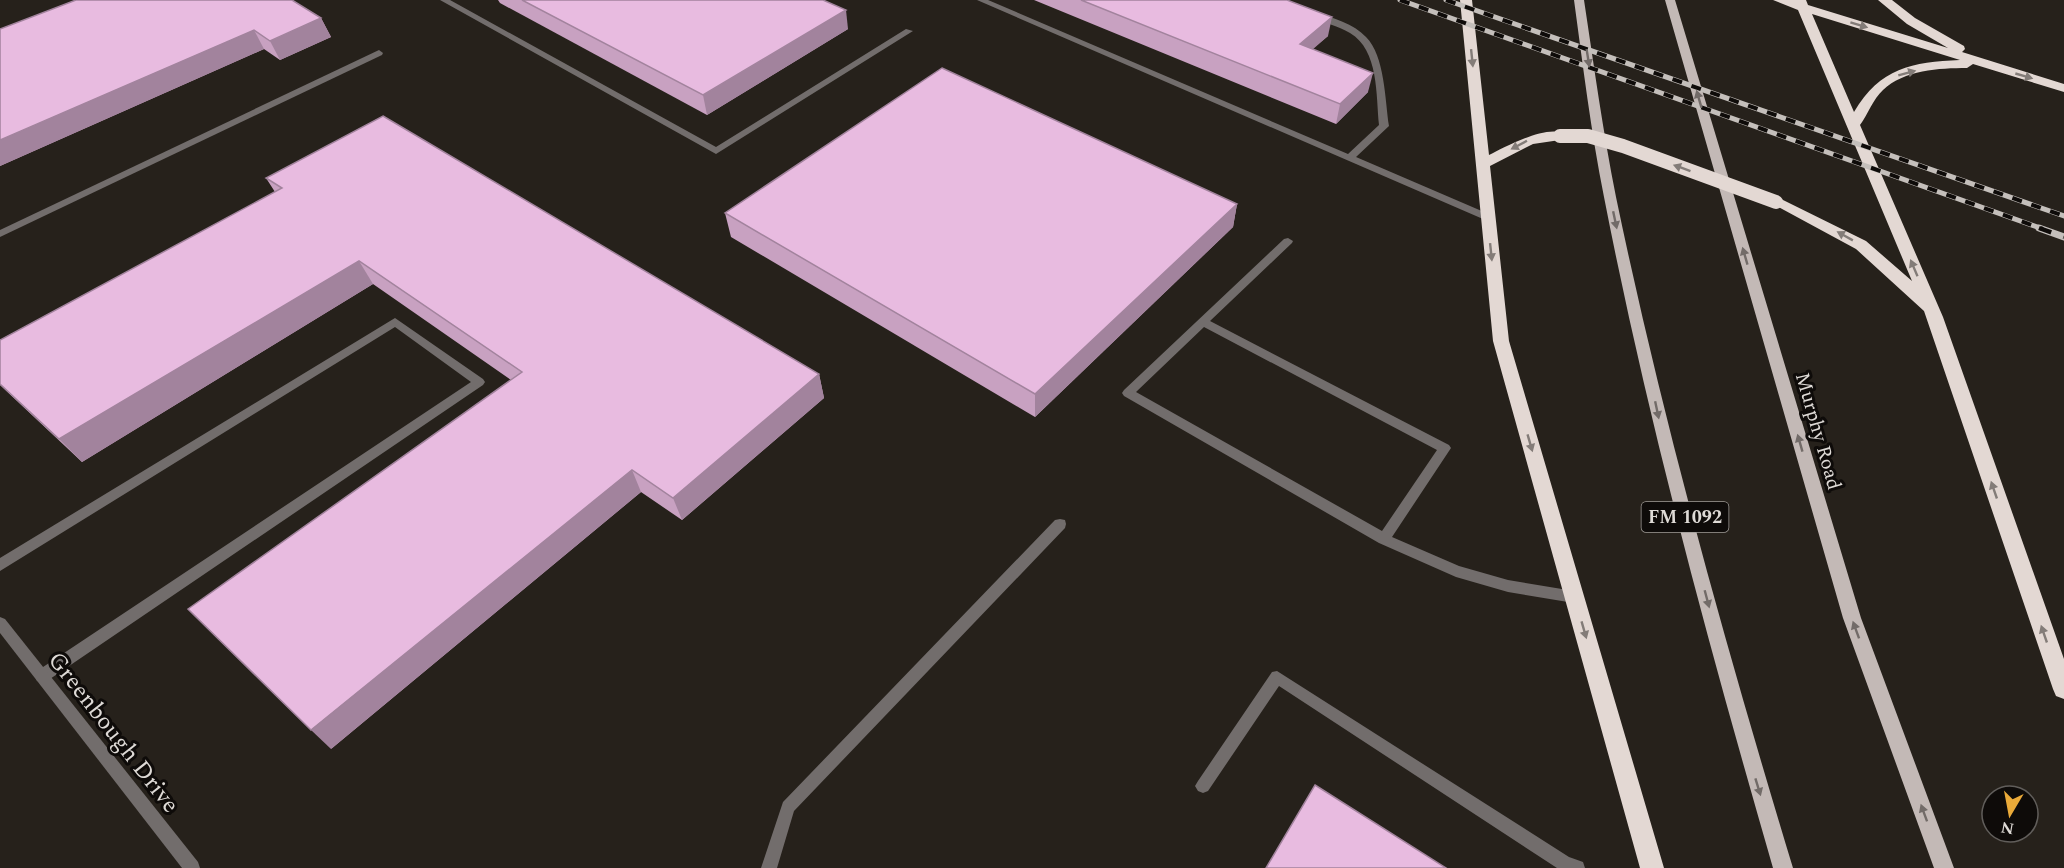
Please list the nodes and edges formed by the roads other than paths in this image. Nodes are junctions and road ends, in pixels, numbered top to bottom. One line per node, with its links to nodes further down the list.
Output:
1 (981, 0): 15 (street)
2 (1466, 0): 16 (highway, one-way to 16)
3 (1579, 0): 34 (main road, FM 1092, one-way to 34)
4 (1670, 0): 35 (main road, Murphy Road, one-way to 4)
5 (1779, 0): 8 (highway)
6 (1884, 0): 12 (highway)
7 (450, 1): 10 (street)
8 (1801, 4): 12 (highway, one-way to 12); 14 (highway)
9 (1306, 11): 15 (street)
10 (909, 31)
11 (378, 54): 18 (street)
12 (1984, 64): 13 (highway, one-way to 13); 14 (highway, one-way to 12)
13 (2064, 87)
14 (1853, 126): 20 (highway, one-way to 14)
15 (1349, 158): 17 (street)
16 (1482, 165): 17 (highway); 20 (highway, one-way to 16, bridge)
17 (1487, 217): 25 (highway, one-way to 25)
18 (0, 234)
19 (1288, 242): 21 (street)
20 (1935, 317): 28 (highway, one-way to 20)
21 (1203, 322): 23 (street); 23 (street)
22 (1060, 524): 31 (street)
23 (1384, 538): 25 (street)
24 (0, 565): 27 (street)
25 (1574, 597): 33 (highway, one-way to 33)
26 (0, 623): 27 (street, Greenbough Drive)
27 (42, 676): 30 (street, Greenbough Drive)
28 (2064, 689)
29 (1203, 786): 32 (street)
30 (192, 868)
31 (769, 868)
32 (1577, 868)
33 (1652, 868)
34 (1783, 868)
35 (1944, 868)

